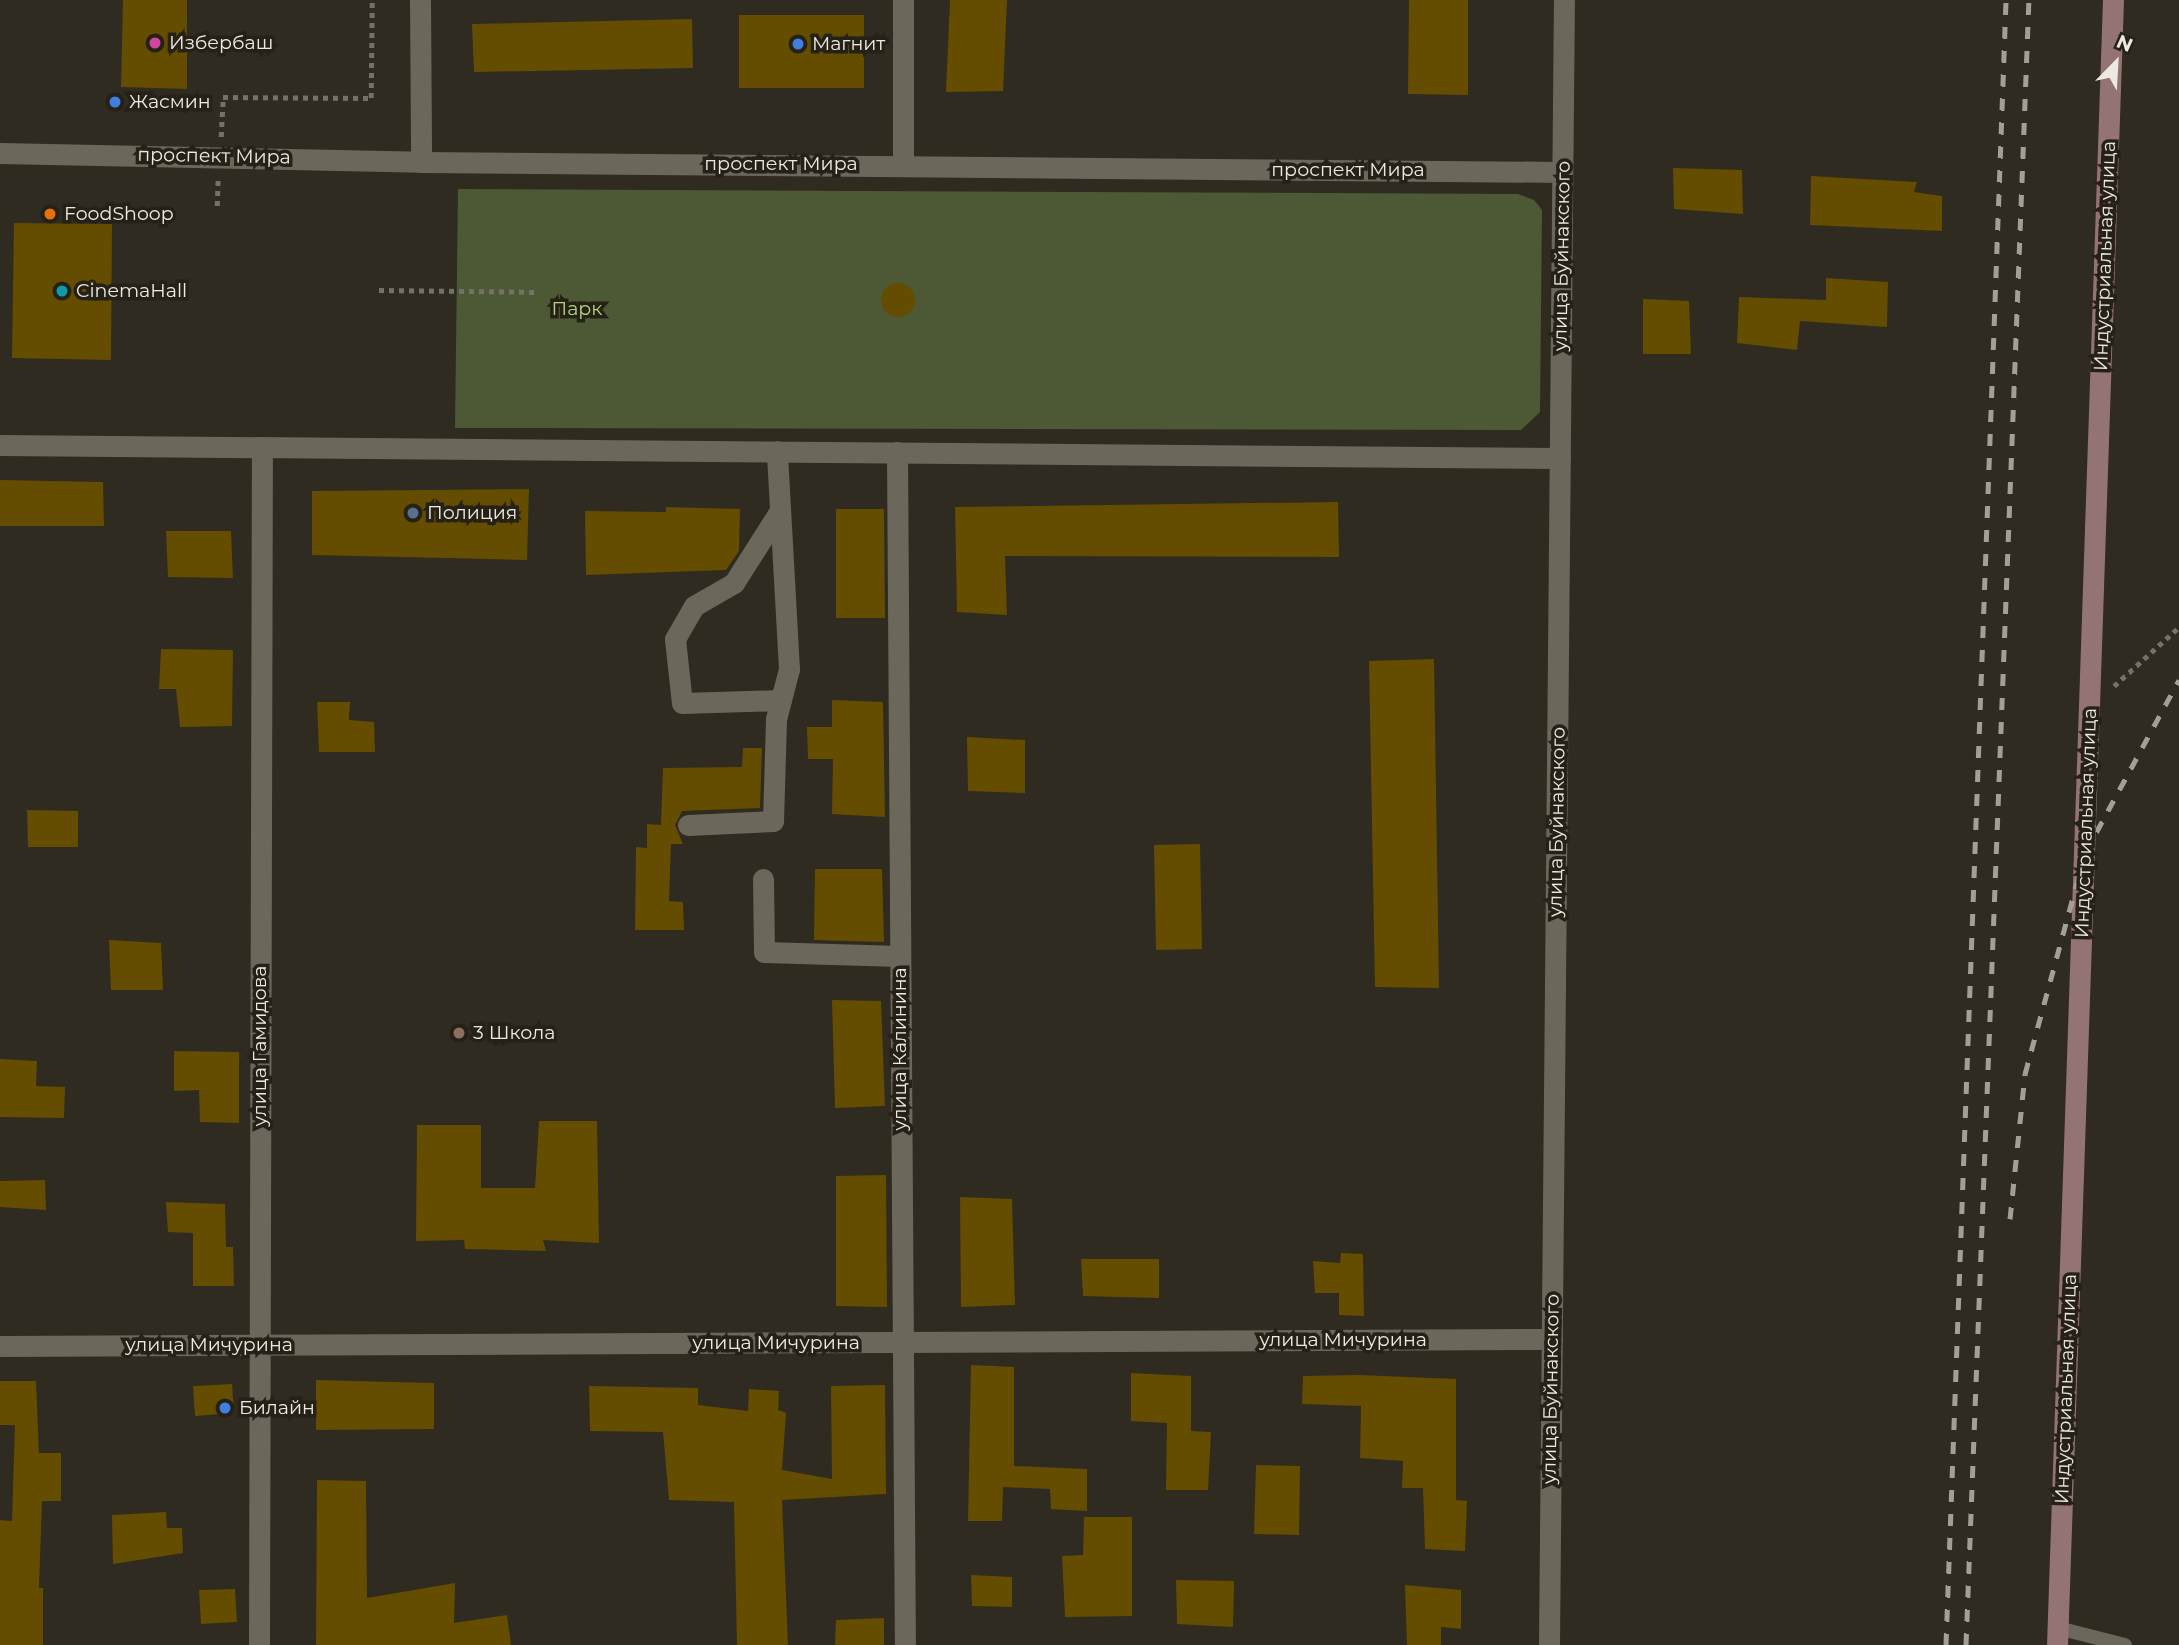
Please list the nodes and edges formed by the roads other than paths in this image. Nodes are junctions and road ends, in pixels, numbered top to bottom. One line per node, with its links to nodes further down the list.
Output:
1 (420, 0): 6 (street)
2 (903, 0): 7 (street)
3 (1564, 0): 8 (street, улица Буйнакского)
4 (2113, 0): 23 (street, Индустриальная улица)
5 (0, 153): 6 (street, проспект Мира)
6 (421, 162): 7 (street, проспект Мира)
7 (903, 166): 8 (street, проспект Мира)
8 (1562, 172): 13 (street, улица Буйнакского)
9 (0, 445): 10 (street)
10 (262, 447): 11 (street); 21 (street, улица Гамидова)
11 (777, 451): 12 (street); 14 (street)
12 (897, 452): 13 (street); 18 (street, улица Калинина)
13 (1560, 458): 19 (street, улица Буйнакского)
14 (779, 512): 15 (street); 15 (street)
15 (781, 699): 16 (street)
16 (688, 825)
17 (763, 879): 18 (street)
18 (900, 956): 20 (street, улица Калинина)
19 (1552, 1339): 20 (street, улица Мичурина); 26 (street, улица Буйнакского)
20 (903, 1342): 21 (street, улица Мичурина); 25 (street, улица Калинина)
21 (260, 1345): 22 (street, улица Мичурина); 24 (street, улица Гамидова)
22 (0, 1346)
23 (2057, 1636): 27 (lane)
24 (259, 1645)
25 (905, 1645)
26 (1549, 1645)
27 (2125, 1645)

